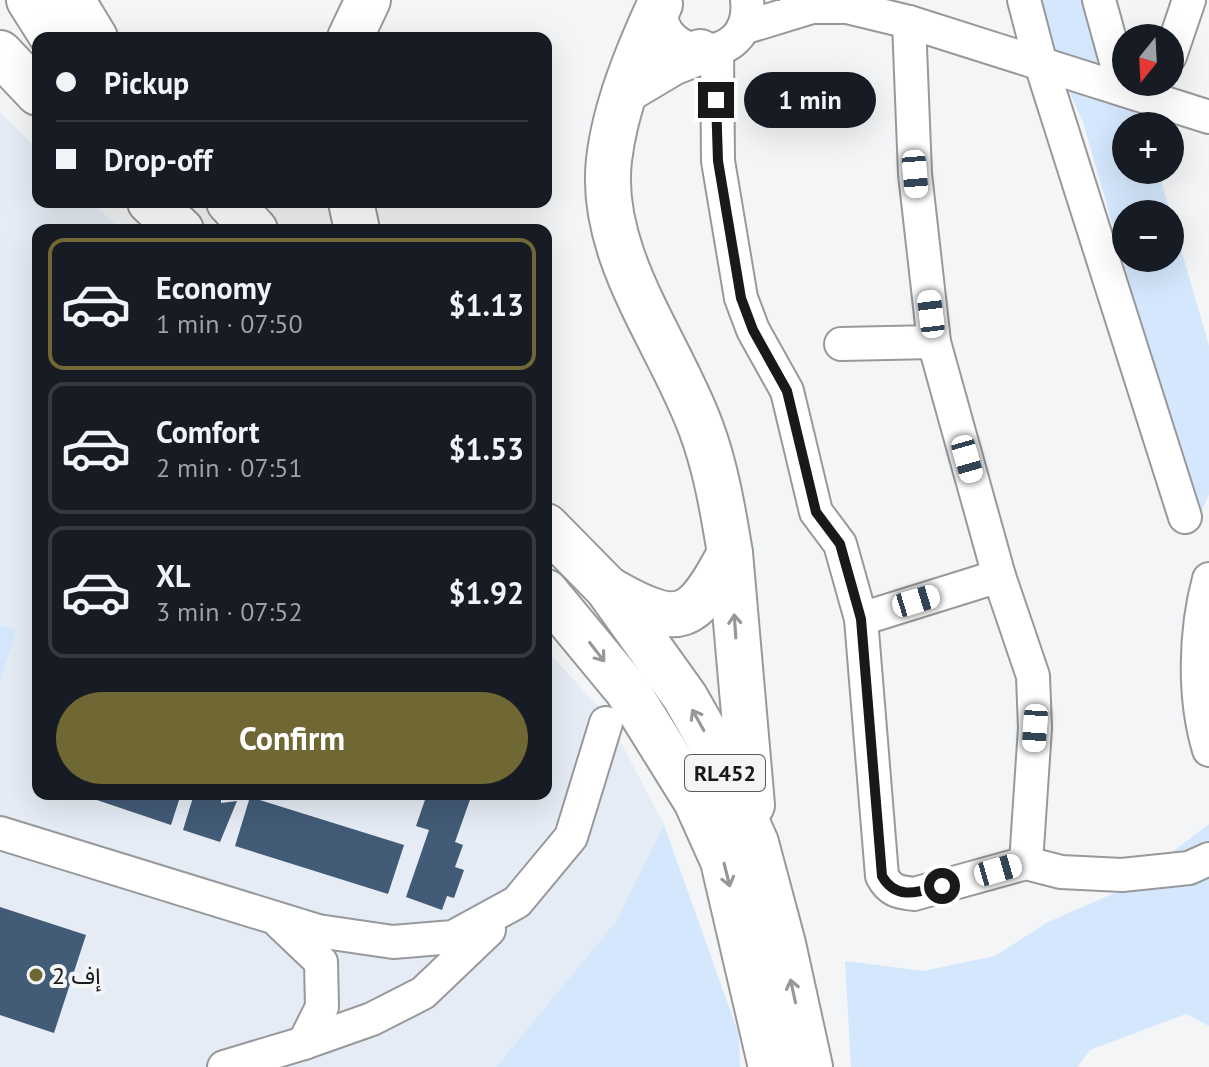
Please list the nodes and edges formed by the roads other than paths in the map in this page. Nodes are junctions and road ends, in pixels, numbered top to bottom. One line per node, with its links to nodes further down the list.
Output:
1 (29, 0): 13 (highway)
2 (72, 0): 14 (highway)
3 (341, 0): 15 (highway)
4 (368, 0): 16 (highway)
5 (1024, 0): 20 (street)
6 (1099, 0): 17 (street)
7 (1189, 0): 12 (street)
8 (661, 2): 18 (street); 23 (highway)
9 (804, 4): 10 (street); 11 (street)
10 (745, 14): 18 (street)
11 (909, 22): 20 (street); 32 (street)
12 (1181, 24)
13 (49, 32)
14 (91, 32)
15 (340, 32)
16 (353, 32)
17 (1112, 47)
18 (709, 51): 23 (highway); 42 (street)
19 (0, 53): 22 (highway)
20 (1040, 61): 21 (street); 34 (street)
21 (1112, 84)
22 (32, 87)
23 (625, 91): 36 (highway)
24 (1169, 96): 25 (street)
25 (1209, 117)
26 (157, 208): 29 (highway)
27 (189, 208): 30 (highway)
28 (235, 208): 31 (highway)
29 (174, 224)
30 (204, 224)
31 (249, 224)
32 (934, 342): 33 (street); 37 (street)
33 (841, 344)
34 (1185, 517)
35 (552, 532): 39 (highway, RL452)
36 (730, 553): 39 (highway); 46 (highway, one-way to 36)
37 (999, 576): 42 (street); 48 (street)
38 (1209, 579): 41 (street)
39 (607, 588): 46 (highway, RL452, one-way to 39)
40 (552, 599): 53 (highway, RL452, one-way to 53)
41 (1205, 611): 44 (street)
42 (861, 619): 48 (street)
43 (606, 723): 49 (street)
44 (1209, 750)
45 (0, 833): 50 (street)
46 (756, 843): 54 (highway, RL452, one-way to 46)
47 (1209, 859): 48 (street)
48 (1026, 863)
49 (517, 902): 50 (street); 51 (street)
50 (275, 918): 51 (street)
51 (304, 1043): 52 (street)
52 (224, 1067)
53 (771, 1067)
54 (810, 1067)

